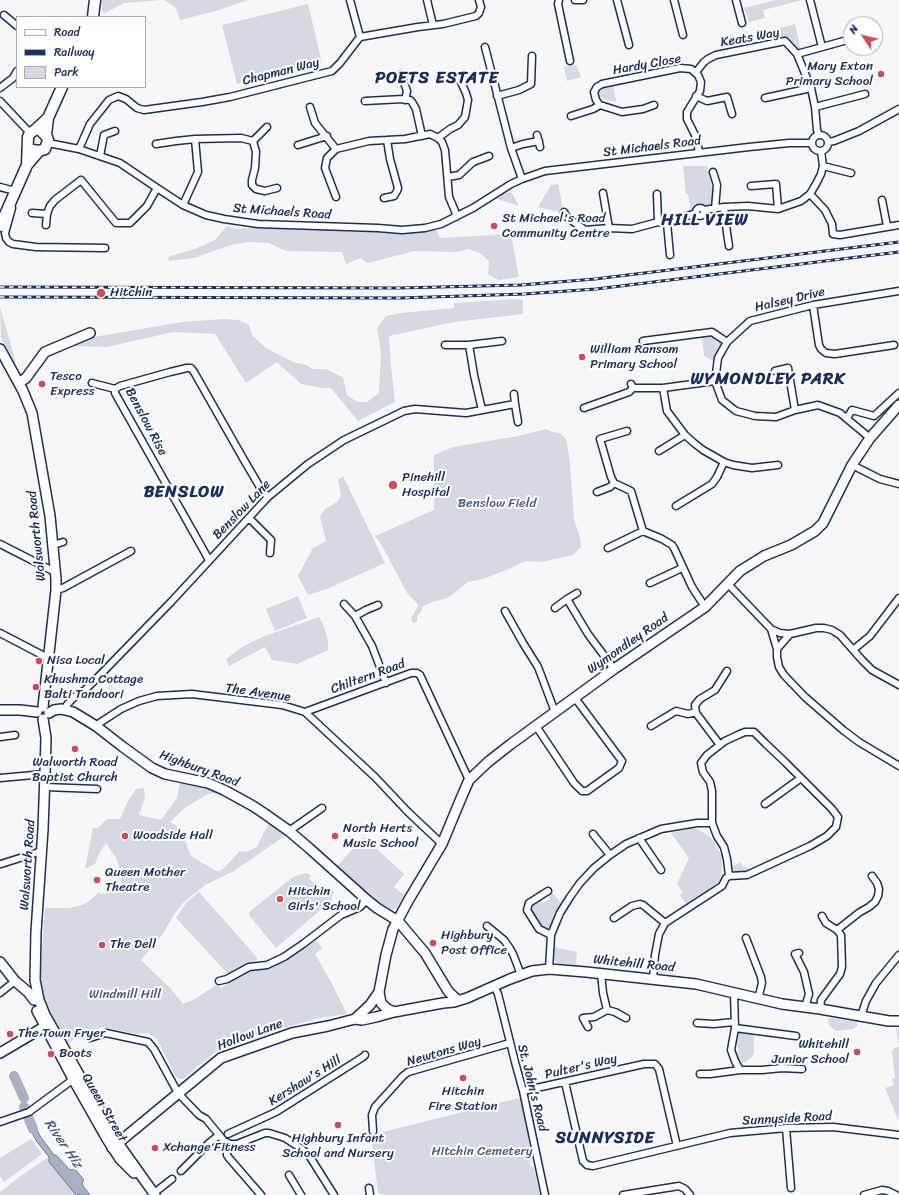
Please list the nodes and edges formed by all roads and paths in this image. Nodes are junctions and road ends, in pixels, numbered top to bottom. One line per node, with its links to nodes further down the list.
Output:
1 (95, 0): 13 (main road)
2 (350, 0): 18 (street)
3 (427, 0): 16 (street)
4 (479, 0): 16 (street)
5 (559, 0): 25 (street)
6 (575, 0): 7 (street)
7 (583, 0)
8 (617, 0): 20 (street)
9 (674, 0): 17 (street)
10 (736, 0): 14 (street)
11 (810, 0): 22 (street)
12 (4, 16): 15 (street)
13 (93, 16)
14 (742, 23)
15 (16, 25)
16 (433, 25): 18 (street)
17 (683, 35)
18 (360, 37): 65 (street, Chapman Way)
19 (843, 41): 22 (street)
20 (629, 45)
21 (485, 46): 34 (street)
22 (822, 47): 23 (street)
23 (797, 54): 26 (street, Keats Way); 32 (street, Keats Way)
24 (532, 56): 34 (street)
25 (570, 61)
26 (696, 72): 35 (street, Hardy Close); 41 (street, Hardy Close)
27 (16, 73): 30 (street)
28 (401, 74): 37 (street)
29 (459, 78): 54 (street)
30 (0, 88)
31 (62, 88): 47 (main road)
32 (811, 88): 36 (street); 43 (street, Keats Way)
33 (865, 94): 43 (street)
34 (497, 96): 64 (street)
35 (696, 96): 45 (street); 68 (street, Hardy Close)
36 (765, 98)
37 (405, 100): 39 (street); 53 (street)
38 (0, 101): 50 (street)
39 (364, 101)
40 (654, 105): 41 (street)
41 (600, 106): 46 (street)
42 (310, 107): 52 (street)
43 (815, 107): 51 (street, Keats Way)
44 (899, 109): 60 (street)
45 (732, 114)
46 (571, 116)
47 (48, 118): 50 (main road); 55 (main road)
48 (267, 127): 58 (street)
49 (115, 131): 70 (street)
50 (31, 135): 55 (main road); 67 (main road); 72 (main road)
51 (819, 135): 60 (street); 61 (street)
52 (327, 136): 63 (street); 66 (street)
53 (422, 136): 54 (street); 57 (street)
54 (438, 138): 76 (street)
55 (47, 139): 65 (street, St Michaels Road); 67 (main road)
56 (195, 139): 58 (street); 62 (street); 89 (street)
57 (387, 140): 66 (street); 87 (street)
58 (253, 141): 81 (street)
59 (539, 141): 64 (street)
60 (828, 142): 69 (street)
61 (812, 143): 68 (street, St Michaels Road); 69 (street)
62 (156, 144)
63 (298, 145)
64 (511, 148): 77 (street)
65 (79, 149): 70 (street, St Michaels Road)
66 (336, 149): 86 (street)
67 (39, 151): 72 (main road)
68 (699, 152): 77 (street, St Michaels Road)
69 (821, 152): 73 (street)
70 (100, 156): 80 (street, St Michaels Road)
71 (489, 156): 76 (street)
72 (27, 165): 83 (main road)
73 (823, 166): 75 (street); 85 (street)
74 (713, 172): 91 (street)
75 (851, 173)
76 (448, 178): 96 (street)
77 (522, 179): 96 (street, St Michaels Road)
78 (752, 186): 92 (street)
79 (0, 187): 83 (street)
80 (156, 188): 89 (street, St Michaels Road); 95 (street)
81 (277, 188)
82 (603, 193): 105 (street)
83 (14, 194): 103 (main road); 107 (street)
84 (657, 194): 98 (street)
85 (810, 194): 92 (street); 104 (street)
86 (336, 197)
87 (384, 198)
88 (882, 200): 104 (street)
89 (183, 204): 96 (street, St Michaels Road)
90 (724, 207): 91 (street); 92 (street); 106 (street)
91 (715, 209): 99 (street)
92 (778, 209)
93 (564, 212): 97 (street)
94 (32, 213): 95 (street)
95 (47, 214): 101 (street)
96 (456, 217)
97 (570, 219): 100 (street); 105 (street)
98 (658, 222): 99 (street); 105 (street)
99 (667, 223): 108 (street)
100 (564, 224)
101 (46, 225)
102 (899, 225): 104 (street)
103 (0, 226)
104 (887, 226)
105 (609, 228)
106 (729, 246)
107 (105, 248)
108 (670, 255)
109 (899, 291): 110 (street, Halsey Drive)
110 (813, 305): 114 (street, Halsey Drive); 117 (street)
111 (90, 333): 123 (street)
112 (502, 341): 116 (street)
113 (643, 342): 114 (street)
114 (727, 342): 122 (street, Halsey Drive)
115 (445, 345): 116 (street)
116 (469, 345): 132 (street)
117 (894, 345)
118 (0, 349): 120 (street, Walsworth Road)
119 (0, 363): 120 (street)
120 (11, 368): 123 (street, Walsworth Road)
121 (775, 371): 133 (street)
122 (715, 382): 125 (street); 133 (street, Halsey Drive)
123 (19, 383): 152 (street, Walsworth Road)
124 (92, 383): 126 (street)
125 (663, 388): 131 (street); 137 (street)
126 (115, 390): 146 (street, Benslow Rise); 156 (street, Benslow Rise)
127 (899, 393): 134 (street)
128 (514, 394): 129 (street)
129 (515, 404): 132 (street, Benslow Lane); 135 (street)
130 (899, 405): 138 (street, Wymondley Road)
131 (584, 408)
132 (482, 410): 146 (street, Benslow Lane)
133 (795, 410): 134 (street, Halsey Drive)
134 (846, 418): 138 (street, Halsey Drive)
135 (518, 422)
136 (627, 431): 143 (street)
137 (685, 435): 139 (street); 140 (street)
138 (870, 438): 142 (street, Wymondley Road)
139 (659, 452)
140 (724, 462): 141 (street); 147 (street)
141 (778, 465)
142 (852, 465): 144 (street); 160 (street, Wymondley Road)
143 (614, 483): 145 (street); 149 (street)
144 (899, 484)
145 (597, 492)
146 (268, 497): 148 (street, Benslow Lane)
147 (676, 506)
148 (249, 518): 155 (street); 156 (street, Benslow Lane)
149 (643, 531): 153 (street); 157 (street)
150 (63, 542): 152 (street)
151 (0, 544): 158 (street)
152 (52, 544): 158 (street, Walsworth Road)
153 (608, 548)
154 (131, 551): 161 (street)
155 (270, 553)
156 (209, 560): 182 (street, Benslow Lane)
157 (682, 566): 159 (street); 167 (street)
158 (54, 569): 161 (street, Walsworth Road)
159 (650, 583)
160 (728, 584): 167 (street, Wymondley Road); 171 (street)
161 (56, 590): 176 (street, Walsworth Road)
162 (577, 593): 164 (street)
163 (899, 598): 175 (street)
164 (567, 599): 168 (street); 177 (street)
165 (344, 604): 170 (street)
166 (378, 605): 170 (street)
167 (705, 607): 177 (street, Wymondley Road)
168 (555, 608)
169 (505, 610): 185 (street)
170 (355, 616): 179 (street)
171 (771, 629): 173 (street); 174 (street)
172 (0, 633): 176 (street)
173 (790, 634): 174 (street); 175 (street)
174 (777, 649): 194 (street)
175 (853, 650): 180 (street)
176 (48, 658): 187 (street, Walsworth Road)
177 (614, 669): 181 (street, Wymondley Road)
178 (727, 671): 186 (street)
179 (386, 683): 184 (street, Chiltern Road); 198 (street, Chiltern Road)
180 (899, 686)
181 (575, 698): 185 (street, Wymondley Road); 189 (street)
182 (66, 709): 187 (street); 188 (street, Highbury Road)
183 (0, 710): 187 (street)
184 (305, 712): 188 (street, The Avenue); 207 (street, The Avenue)
185 (555, 712): 189 (street, Wymondley Road)
186 (696, 712): 190 (street); 193 (street)
187 (43, 713): 195 (street, Walsworth Road)
188 (96, 726): 204 (street, Highbury Road)
189 (536, 726): 198 (street, Wymondley Road)
190 (651, 726)
191 (15, 734): 192 (street)
192 (0, 737)
193 (720, 745): 197 (street); 203 (street)
194 (899, 766)
195 (45, 774): 196 (street); 199 (street, Walsworth Road)
196 (0, 778)
197 (801, 778): 201 (street); 212 (street)
198 (469, 780): 207 (street, Wymondley Road)
199 (45, 787): 200 (street); 208 (street, Walsworth Road)
200 (97, 789)
201 (765, 804)
202 (322, 808): 204 (street)
203 (712, 823): 206 (street); 212 (street)
204 (289, 831): 215 (street, Highbury Road)
205 (593, 834): 209 (street)
206 (639, 838): 209 (street); 211 (street)
207 (442, 844): 218 (street, Wymondley Road)
208 (42, 851): 210 (street); 231 (street, Walsworth Road)
209 (610, 855): 225 (street)
210 (1, 864)
211 (661, 870)
212 (729, 876): 220 (street)
213 (872, 876): 223 (street)
214 (548, 891): 225 (street)
215 (367, 900): 216 (street, Highbury Road); 237 (street)
216 (389, 915): 218 (street); 222 (street)
217 (822, 916): 223 (street)
218 (400, 917): 222 (street, Wymondley Road); 224 (street)
219 (614, 918): 220 (street)
220 (665, 923): 235 (street)
221 (487, 926): 234 (street)
222 (393, 930): 227 (street, Hollow Lane)
223 (837, 930): 249 (street)
224 (409, 934): 227 (street); 240 (street)
225 (551, 935): 232 (street)
226 (746, 938): 244 (street)
227 (390, 940): 241 (street, Hollow Lane)
228 (796, 954): 248 (street)
229 (899, 955): 252 (street)
230 (0, 962): 238 (street)
231 (35, 965): 236 (street, Walsworth Road); 258 (street, Walsworth Road)
232 (549, 969): 233 (street, Whitehill Road); 234 (street, Whitehill Road)
233 (601, 974): 235 (street, Whitehill Road); 250 (street)
234 (521, 975): 239 (street, Whitehill Road)
235 (653, 979): 242 (street, Whitehill Road)
236 (32, 980): 238 (street); 245 (street, Walsworth Road)
237 (219, 981)
238 (19, 984): 243 (street); 245 (street)
239 (494, 986): 246 (street, Whitehill Road); 263 (street, St. John's Road)
240 (448, 991): 246 (street); 247 (street)
241 (379, 992): 251 (street); 255 (street, Hollow Lane)
242 (734, 992): 244 (street, Whitehill Road); 259 (street)
243 (0, 993)
244 (758, 998): 248 (street, Whitehill Road)
245 (34, 1000): 258 (street, Walsworth Road)
246 (458, 1000): 247 (street, Whitehill Road)
247 (443, 1003): 251 (street, Whitehill Road)
248 (805, 1007): 249 (street, Whitehill Road)
249 (820, 1009): 252 (street, Whitehill Road)
250 (607, 1010): 254 (street); 260 (street)
251 (394, 1012): 253 (street, Whitehill Road)
252 (860, 1016): 256 (street, Whitehill Road)
253 (370, 1018): 255 (street, Hollow Lane)
254 (626, 1018)
255 (355, 1019): 272 (street, Hollow Lane)
256 (899, 1021)
257 (697, 1023): 259 (street)
258 (47, 1025): 264 (street); 269 (street, Queen Street)
259 (735, 1025): 261 (street); 267 (street)
260 (588, 1028)
261 (796, 1036)
262 (90, 1038): 272 (street)
263 (510, 1043): 271 (street, St. John's Road); 276 (street, Newtons Way)
264 (0, 1053)
265 (365, 1055): 274 (street, Kershaw's Hill)
266 (802, 1068): 267 (street)
267 (740, 1070): 268 (street)
268 (700, 1074)
269 (76, 1077): 273 (street); 282 (street, Queen Street)
270 (565, 1082): 271 (street, Pulter's Way); 283 (street, Pulter's Way); 283 (street, Sunnyside Road)
271 (523, 1091): 294 (street, St. John's Road)
272 (178, 1093): 278 (street); 282 (street, Hollow Lane)
273 (0, 1122)
274 (255, 1123): 277 (street, Kershaw's Hill); 279 (street)
275 (786, 1128): 280 (street, Sunnyside Road); 283 (street, Sunnyside Road); 288 (street)
276 (373, 1131)
277 (228, 1134)
278 (219, 1135): 281 (street); 284 (street)
279 (260, 1135): 281 (street); 292 (street)
280 (899, 1135)
281 (230, 1144): 290 (street)
282 (115, 1145): 289 (street, Queen Street)
283 (677, 1146)
284 (181, 1171)
285 (289, 1175): 291 (street)
286 (172, 1179): 289 (street)
287 (369, 1188): 293 (street)
288 (791, 1188)
289 (155, 1194)
290 (261, 1195)
291 (301, 1195)
292 (334, 1195)
293 (370, 1195)
294 (546, 1195)
295 (623, 1195): 296 (street)
296 (690, 1195)
297 (864, 1195): 298 (street)
298 (896, 1195)

